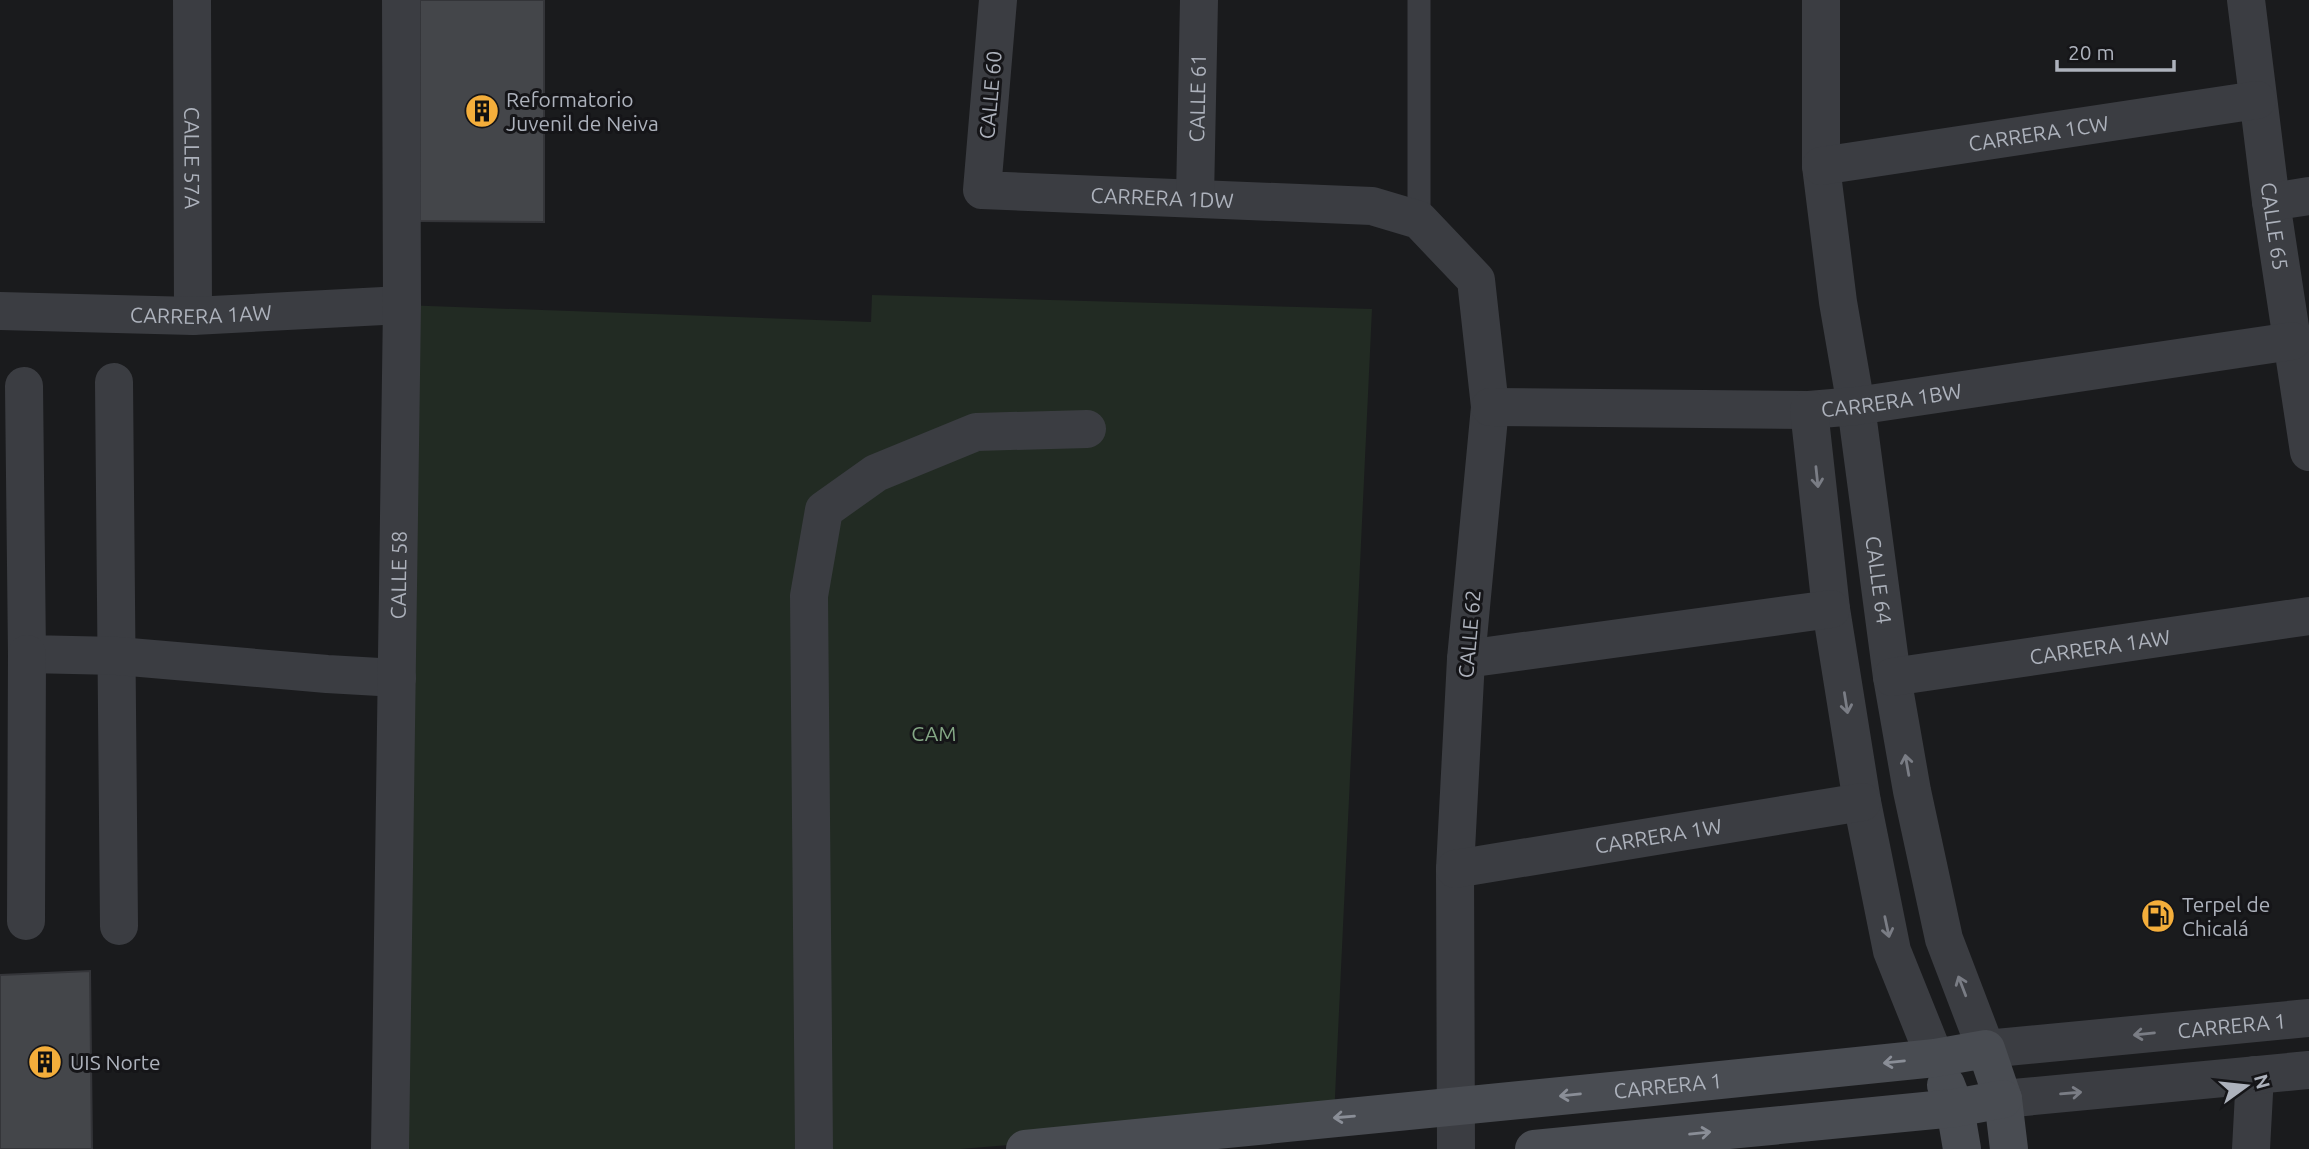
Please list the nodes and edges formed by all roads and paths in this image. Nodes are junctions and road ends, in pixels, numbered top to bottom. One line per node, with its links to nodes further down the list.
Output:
1 (192, 0): 18 (street, CALLE 57A)
2 (401, 0): 16 (street, CALLE 58)
3 (998, 0): 10 (street, CALLE 60)
4 (1199, 0): 12 (street, CALLE 61)
5 (1419, 0): 15 (lane)
6 (1821, 0): 9 (street, CALLE 64)
7 (2246, 0): 8 (street, CALLE 65)
8 (2257, 100): 9 (street, CARRERA 1CW); 13 (street, CALLE 65)
9 (1821, 166): 22 (street, CALLE 64)
10 (982, 190): 12 (street, CARRERA 1DW)
11 (2309, 196): 13 (street)
12 (1195, 198): 14 (street, CARRERA 1DW)
13 (2271, 202): 19 (street, CALLE 65)
14 (1343, 204): 15 (street, CALLE 62)
15 (1419, 220): 23 (street, CALLE 62)
16 (402, 305): 18 (street, CARRERA 1AW); 33 (street, CALLE 58)
17 (0, 312): 18 (street, CARRERA 1AW)
18 (193, 316)
19 (2291, 341): 22 (street, CARRERA 1BW); 26 (street, CALLE 65)
20 (114, 382): 30 (street)
21 (24, 386): 29 (street)
22 (1856, 406): 24 (street, CARRERA 1BW); 32 (street, CALLE 64)
23 (1490, 407): 24 (street, CARRERA 1BW); 31 (street, CALLE 62)
24 (1809, 410): 27 (street, one-way to 27)
25 (1087, 429): 48 (street)
26 (2309, 452)
27 (1831, 609): 31 (street); 34 (street, one-way to 34)
28 (2309, 616): 32 (street, CARRERA 1AW)
29 (27, 654): 30 (street); 36 (street)
30 (118, 656): 33 (street); 37 (street)
31 (1466, 659): 35 (street, CALLE 62)
32 (1892, 677): 39 (street, CALLE 64, one-way to 32)
33 (397, 678): 47 (street, CALLE 58)
34 (1862, 802): 35 (street, CARRERA 1W); 40 (street, one-way to 40)
35 (1455, 869): 44 (street, CALLE 62)
36 (26, 921)
37 (119, 926)
38 (2309, 1018): 39 (street, CARRERA 1, one-way to 39)
39 (1986, 1049): 40 (main road, CARRERA 1); 43 (main road, CALLE 64)
40 (1935, 1058): 44 (main road, CARRERA 1, one-way to 44); 45 (main road)
41 (2309, 1070): 42 (street)
42 (2255, 1075): 43 (street, one-way to 42); 54 (street)
43 (2003, 1099): 45 (main road); 53 (main road, CALLE 64)
44 (1456, 1107): 49 (main road, CARRERA 1, one-way to 49); 50 (street, CALLE 62)
45 (1955, 1108): 46 (main road, one-way to 45); 52 (main road)
46 (1657, 1143): 51 (main road)
47 (390, 1149)
48 (814, 1149)
49 (1025, 1149)
50 (1456, 1149)
51 (1534, 1149)
52 (1962, 1149)
53 (2009, 1149)
54 (2251, 1149)

